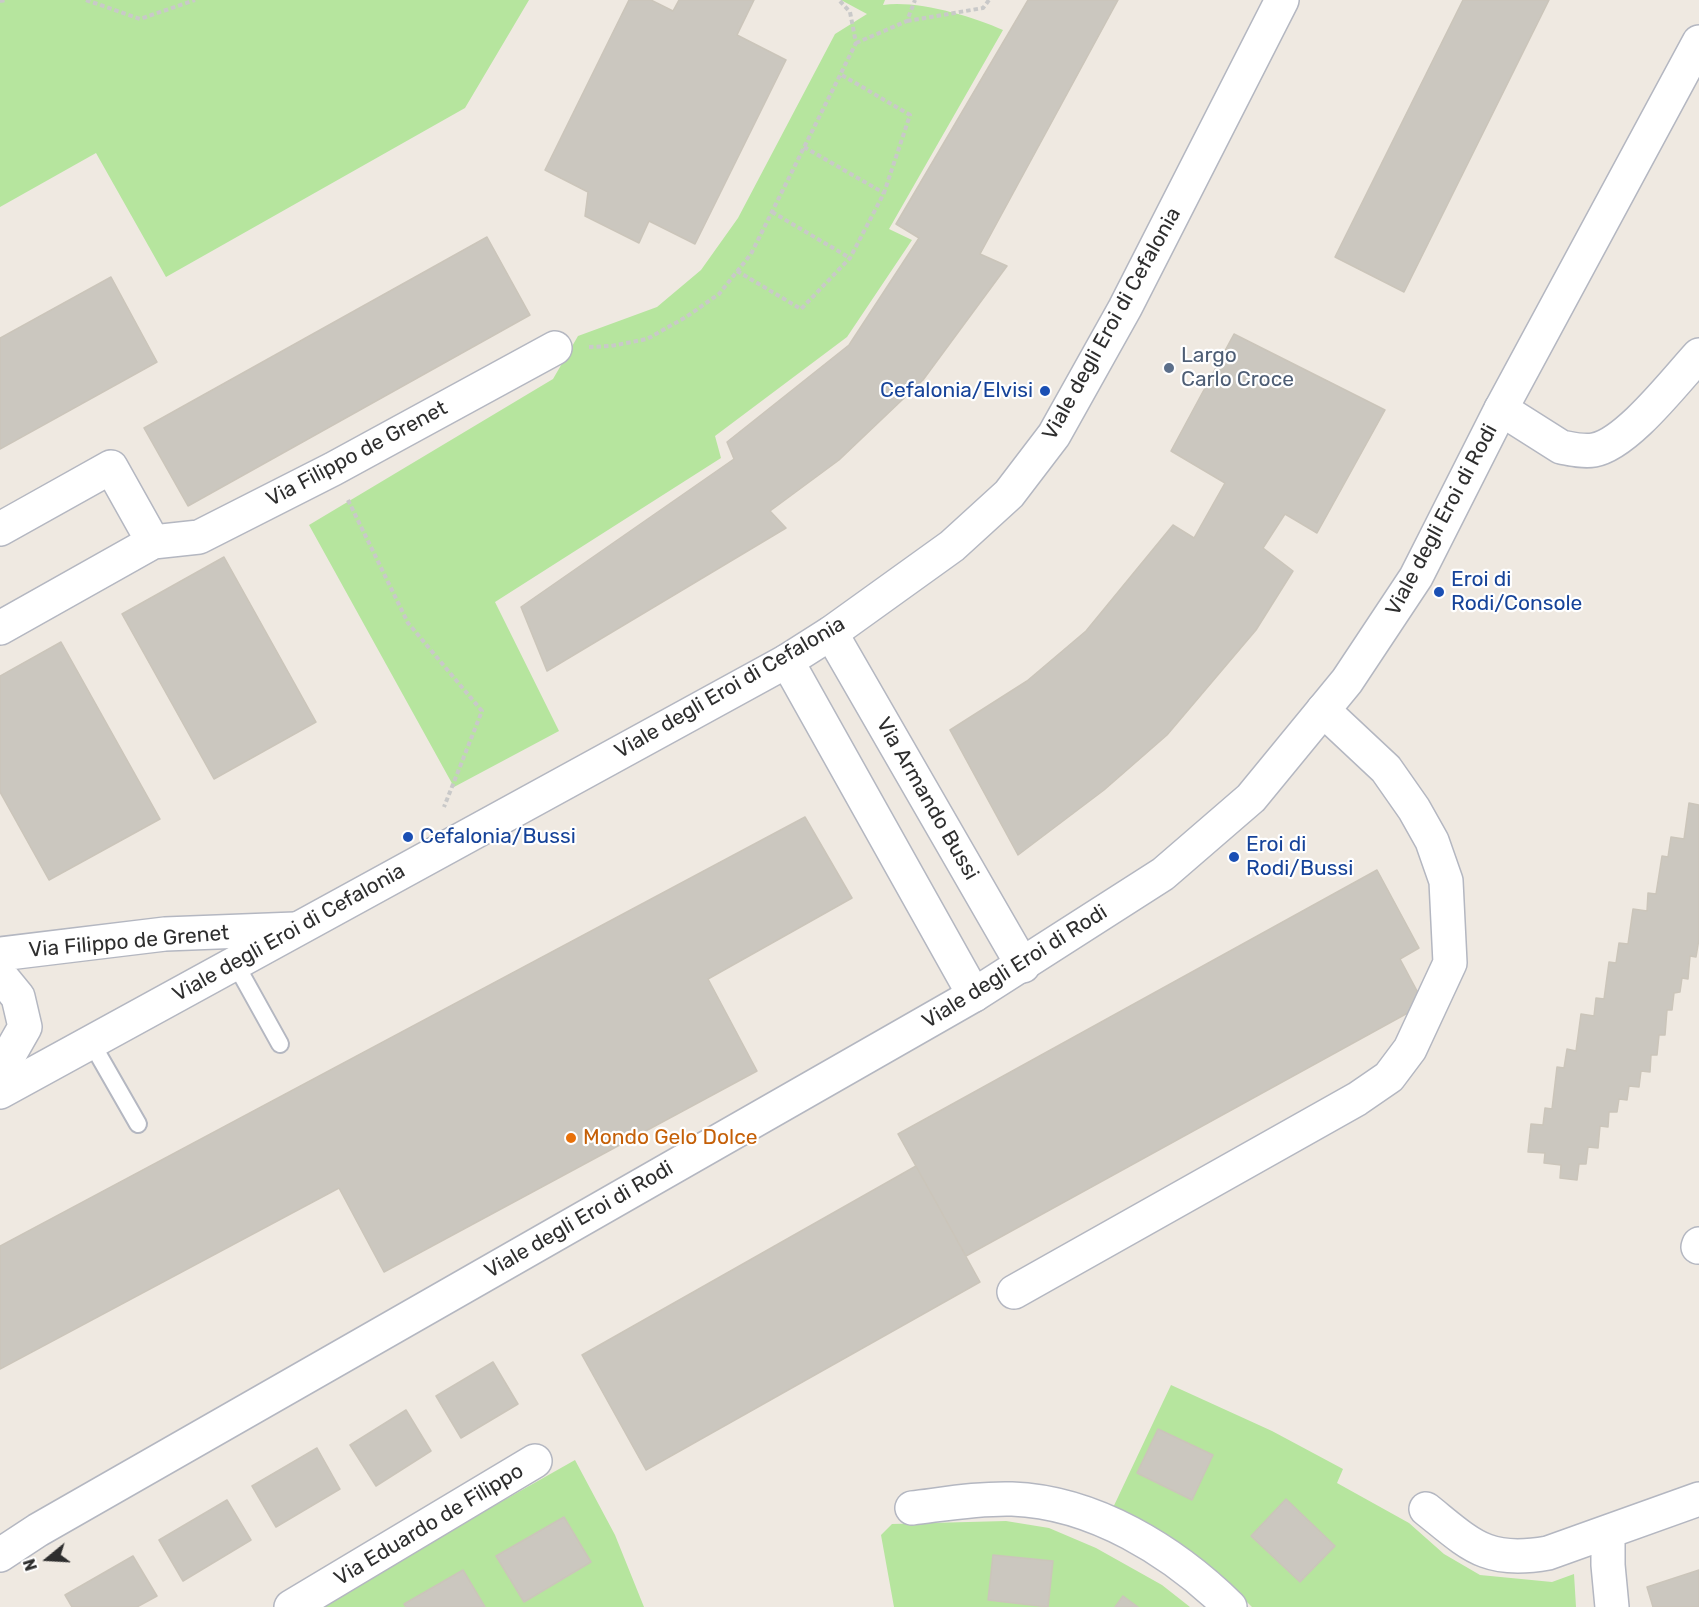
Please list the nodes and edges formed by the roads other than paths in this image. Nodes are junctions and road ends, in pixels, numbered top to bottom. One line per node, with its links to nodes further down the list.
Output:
1 (1282, 0): 9 (street, Viale degli Eroi di Cefalonia)
2 (1699, 42): 5 (street, Viale degli Eroi di Rodi)
3 (555, 348): 7 (street, Via Filippo de Grenet)
4 (1699, 355): 5 (street)
5 (1501, 409): 11 (street, Viale degli Eroi di Rodi)
6 (0, 529): 7 (street)
7 (153, 542): 8 (street, Via Filippo de Grenet)
8 (0, 628)
9 (831, 633): 10 (street, Viale degli Eroi di Cefalonia); 15 (street, Via Armando Bussi)
10 (787, 660): 12 (street, Viale degli Eroi di Cefalonia); 17 (street)
11 (1323, 710): 15 (street, Viale degli Eroi di Rodi); 23 (street)
12 (295, 929): 13 (street, Via Filippo de Grenet); 14 (street, Viale degli Eroi di Cefalonia)
13 (0, 954)
14 (235, 963): 18 (street, Viale degli Eroi di Cefalonia); 19 (lane)
15 (1023, 966): 17 (street, Viale degli Eroi di Rodi)
16 (0, 975): 20 (street, Via Filippo de Grenet)
17 (974, 995): 29 (street, Viale degli Eroi di Rodi)
18 (91, 1042): 21 (street, Viale degli Eroi di Cefalonia); 22 (lane)
19 (280, 1044)
20 (0, 1071)
21 (0, 1092)
22 (138, 1124)
23 (1014, 1292)
24 (536, 1461): 30 (street, Via Eduardo de Filippo)
25 (1699, 1499): 28 (street)
26 (912, 1508): 31 (street)
27 (1426, 1509): 28 (street)
28 (1608, 1532): 32 (street)
29 (0, 1555)
30 (291, 1607)
31 (1230, 1607)
32 (1612, 1607)

